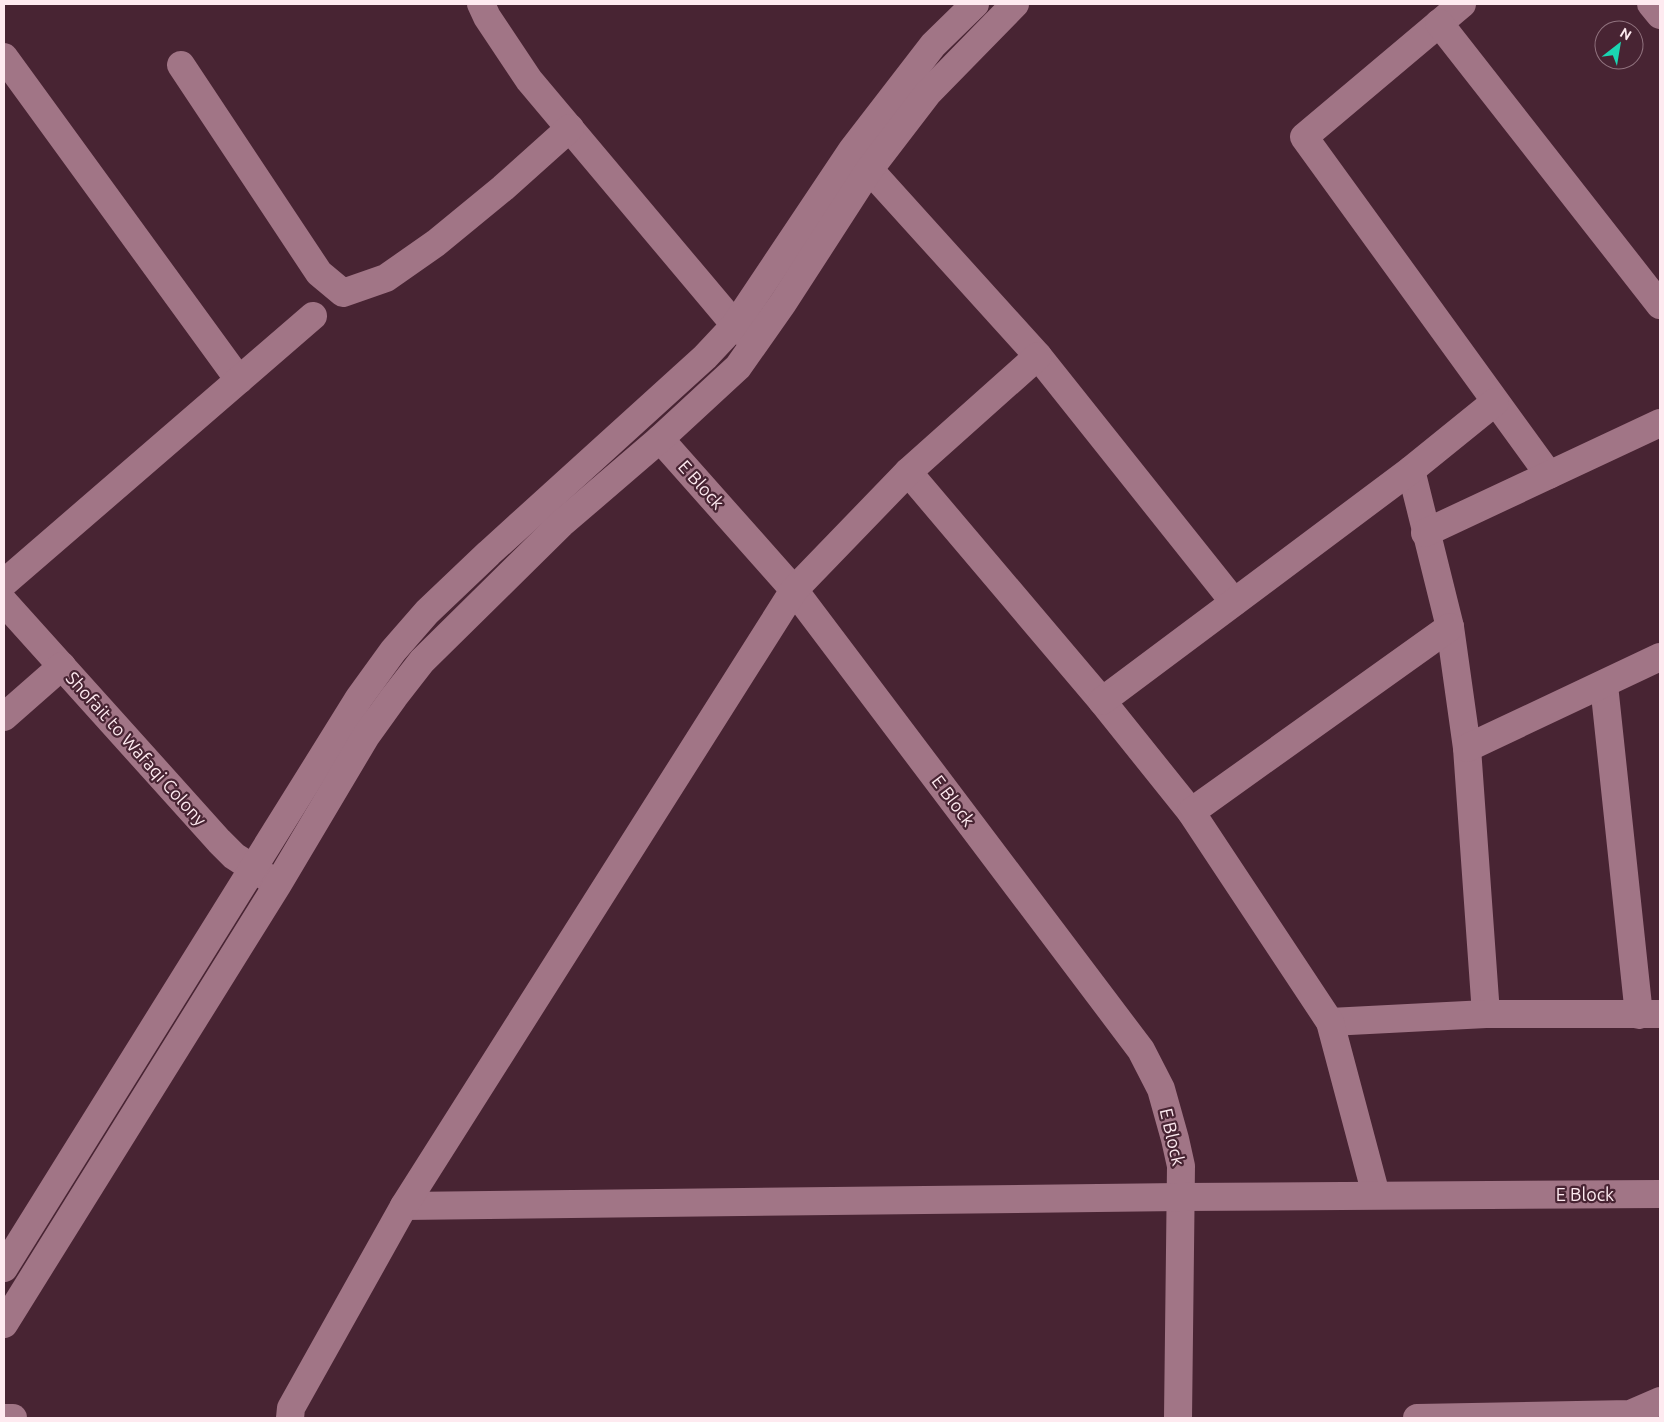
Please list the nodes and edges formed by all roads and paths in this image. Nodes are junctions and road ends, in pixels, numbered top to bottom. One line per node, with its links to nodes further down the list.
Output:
1 (975, 4): 11 (street)
2 (1015, 4): 11 (street)
3 (1462, 4): 7 (street)
4 (1651, 4): 6 (street)
5 (490, 8): 10 (street)
6 (1660, 15)
7 (1439, 23): 12 (street); 18 (street)
8 (4, 57): 17 (street)
9 (181, 65): 10 (street)
10 (570, 128): 14 (street)
11 (861, 160): 14 (street); 15 (street); 16 (street)
12 (1660, 305)
13 (312, 316): 17 (street)
14 (735, 325): 15 (street); 37 (street)
15 (756, 342): 20 (street)
16 (1038, 356): 22 (street); 28 (street)
17 (239, 380): 25 (street)
18 (1495, 402): 21 (street); 23 (street)
19 (1660, 423): 23 (street)
20 (660, 439): 26 (street, E Block); 38 (street)
21 (1411, 470): 24 (street); 28 (street)
22 (908, 472): 26 (street); 33 (street)
23 (1549, 475): 24 (street)
24 (1425, 533): 29 (street)
25 (4, 583)
26 (794, 590): 44 (street, E Block); 45 (street)
27 (4, 602): 31 (street, Shofait to Wafaqi Colony)
28 (1234, 602): 33 (street)
29 (1450, 627): 35 (street); 36 (street)
30 (1660, 658): 32 (street)
31 (62, 666): 34 (street); 37 (street, Shofait to Wafaqi Colony)
32 (1604, 685): 35 (street); 40 (street)
33 (1102, 701): 36 (street)
34 (4, 717)
35 (1467, 748): 39 (street)
36 (1191, 812): 41 (street)
37 (253, 869): 38 (street, Shofait to Wafaqi Colony); 46 (street)
38 (278, 884): 47 (street)
39 (1486, 1014): 40 (street); 41 (street)
40 (1649, 1014)
41 (1330, 1022): 43 (street)
42 (1660, 1194): 43 (street, E Block)
43 (1376, 1195): 44 (street, E Block)
44 (1180, 1197): 45 (street); 52 (street, E Block)
45 (404, 1206): 51 (street)
46 (4, 1268)
47 (4, 1324)
48 (1660, 1401): 53 (street)
49 (4, 1418): 50 (street)
50 (14, 1418)
51 (290, 1418)
52 (1178, 1418)
53 (1417, 1418)

